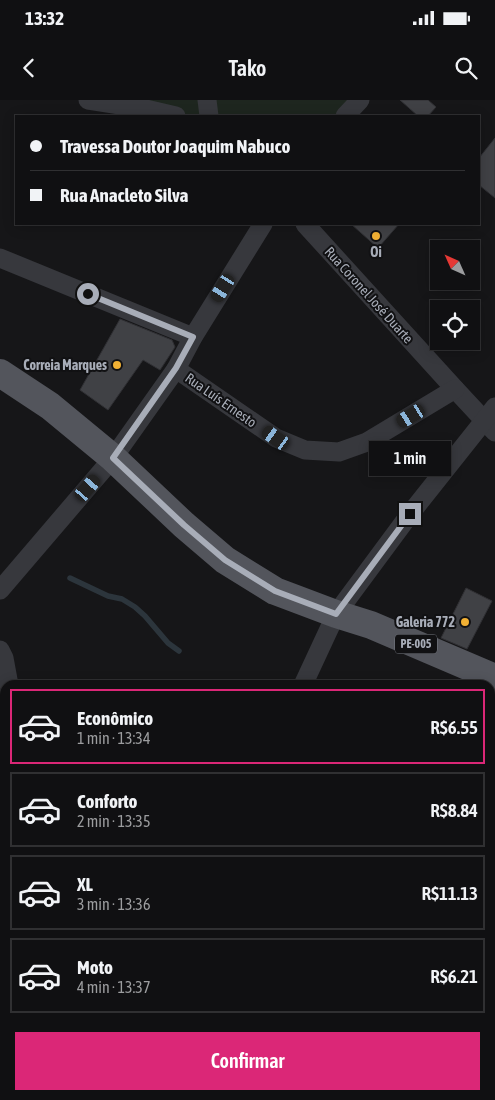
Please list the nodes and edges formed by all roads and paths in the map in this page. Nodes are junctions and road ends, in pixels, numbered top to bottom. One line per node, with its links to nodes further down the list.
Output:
1 (88, 100): 4 (street)
2 (207, 100): 5 (street)
3 (360, 100): 6 (street)
4 (172, 115)
5 (208, 115)
6 (346, 115)
7 (262, 225): 10 (street)
8 (306, 225): 13 (street, Rua Coronel José Duarte)
9 (0, 258): 10 (street)
10 (193, 337): 11 (street)
11 (176, 368): 13 (street, Rua Luís Ernesto); 15 (street)
12 (0, 373): 15 (main road, PE-005)
13 (455, 390): 14 (street, Rua Coronel José Duarte)
14 (491, 420): 17 (street)
15 (113, 458): 16 (street); 17 (main road, PE-005)
16 (0, 590)
17 (336, 614): 19 (main road, PE-005); 21 (street)
18 (0, 650): 20 (street)
19 (495, 678)
20 (8, 680)
21 (305, 680)

